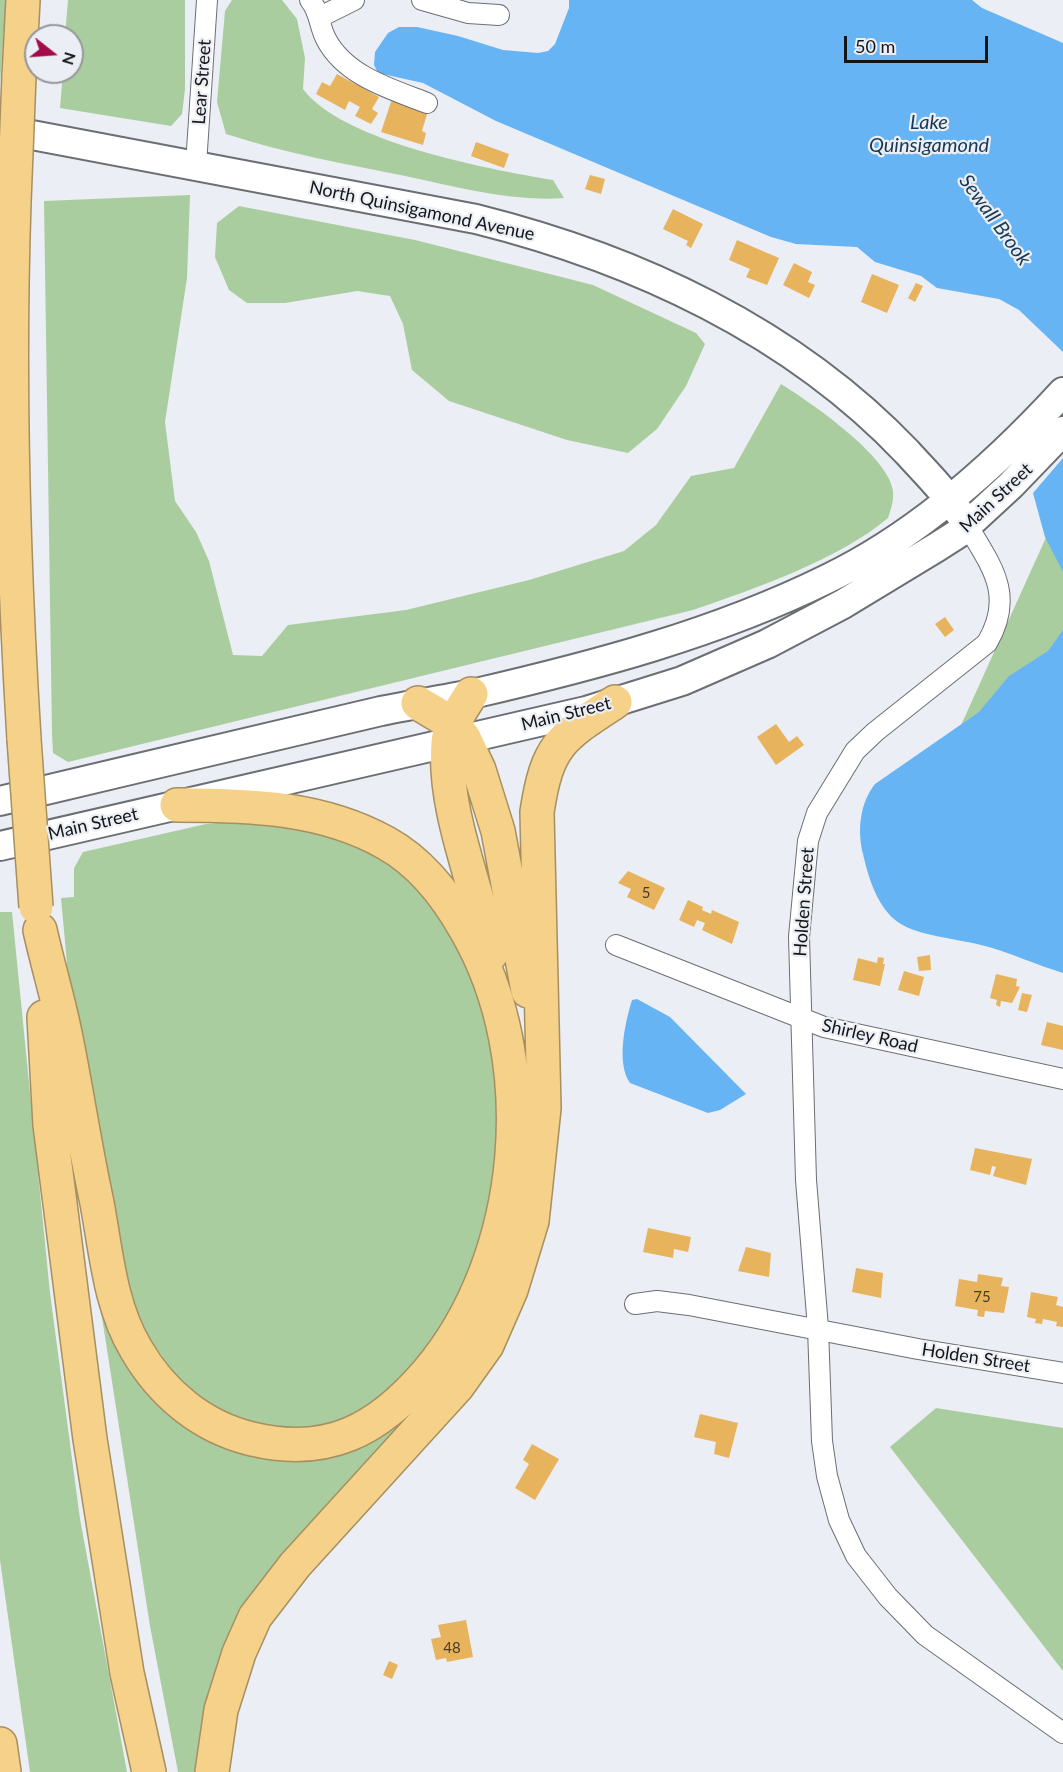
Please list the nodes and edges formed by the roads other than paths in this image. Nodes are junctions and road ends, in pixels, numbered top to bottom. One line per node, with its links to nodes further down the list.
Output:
1 (23, 0): 22 (highway, bridge)
2 (207, 0): 10 (street, Lear Street)
3 (310, 0): 7 (street)
4 (354, 0): 7 (street)
5 (422, 0): 6 (street)
6 (499, 15)
7 (320, 17): 8 (street)
8 (427, 103)
9 (0, 129): 10 (main road, North Quinsigamond Avenue)
10 (196, 165): 13 (main road, North Quinsigamond Avenue)
11 (1063, 392): 13 (main road, Main Street)
12 (1063, 431): 14 (main road, Main Street)
13 (950, 498): 14 (main road, North Quinsigamond Avenue); 15 (main road, Main Street)
14 (967, 525): 16 (main road, Main Street); 24 (street, Holden Street)
15 (471, 694): 17 (main road, Main Street); 18 (highway)
16 (615, 702): 18 (main road, Main Street); 26 (highway)
17 (417, 703): 18 (highway); 19 (main road, Main Street)
18 (455, 735): 20 (main road, Main Street); 25 (highway); 26 (highway)
19 (0, 801)
20 (177, 805): 21 (main road, Main Street); 25 (highway)
21 (0, 846)
22 (38, 918): 25 (highway); 34 (highway)
23 (616, 945): 24 (street, Shirley Road)
24 (802, 1018): 27 (street, Shirley Road); 29 (street, Holden Street)
25 (504, 1022)
26 (542, 1075): 35 (highway)
27 (1063, 1079)
28 (635, 1304): 29 (street, Holden Street)
29 (818, 1328): 30 (street, Holden Street); 31 (street)
30 (1063, 1373)
31 (1063, 1733)
32 (0, 1744): 33 (highway)
33 (4, 1772)
34 (149, 1772)
35 (212, 1772)

